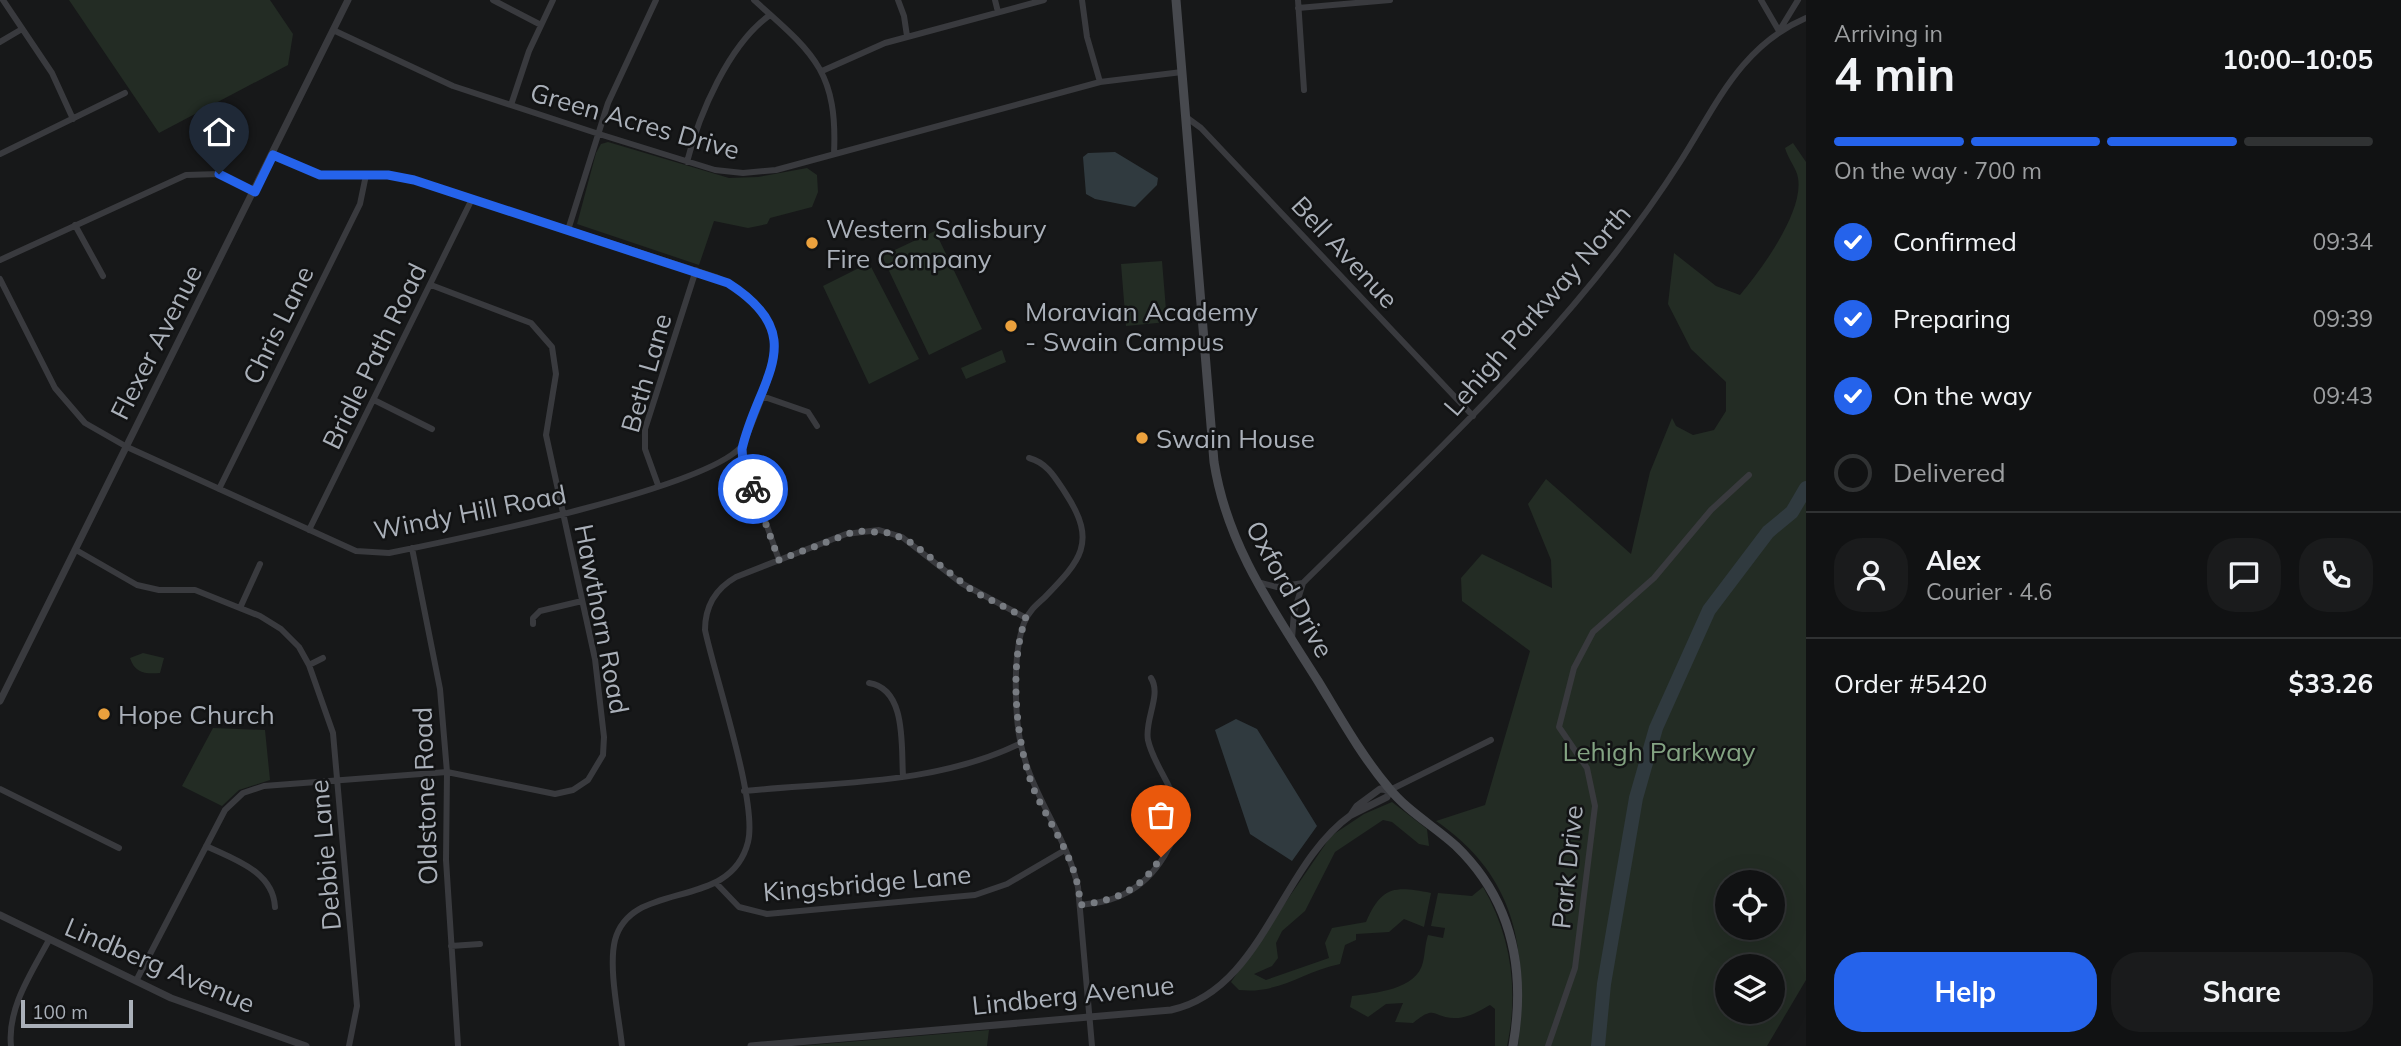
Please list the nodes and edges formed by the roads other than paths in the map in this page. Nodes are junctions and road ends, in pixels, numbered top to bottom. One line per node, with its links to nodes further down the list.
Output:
1 (3, 0): 20 (street)
2 (348, 0): 21 (street, Flexer Avenue)
3 (493, 0): 19 (street)
4 (553, 0): 19 (street)
5 (656, 0): 33 (street)
6 (754, 0): 17 (street)
7 (898, 0): 23 (street)
8 (995, 0): 16 (street)
9 (1044, 0): 16 (street)
10 (1082, 0): 27 (street)
11 (1176, 0): 26 (main road, Oxford Drive)
12 (1390, 0): 15 (street)
13 (1761, 0): 22 (street)
14 (1798, 0): 22 (street)
15 (1298, 4): 28 (street)
16 (998, 12): 23 (street)
17 (770, 15): 25 (street); 37 (street)
18 (1806, 18): 22 (street, Lehigh Parkway North)
19 (541, 25): 30 (street)
20 (22, 29): 24 (street); 32 (street)
21 (333, 30): 30 (street, Green Acres Drive); 36 (street, Flexer Avenue)
22 (1779, 32): 50 (street, Lehigh Parkway North)
23 (907, 36): 25 (street)
24 (0, 42)
25 (822, 71): 35 (street)
26 (1182, 72): 27 (street, Green Acres Drive); 31 (main road, Oxford Drive)
27 (1100, 82): 35 (street, Green Acres Drive)
28 (1304, 90)
29 (125, 93): 32 (street)
30 (511, 106): 33 (street, Green Acres Drive)
31 (1186, 117): 50 (street, Bell Avenue); 65 (main road, Oxford Drive)
32 (73, 119): 34 (street)
33 (599, 134): 37 (street, Green Acres Drive); 42 (street)
34 (0, 154)
35 (834, 154): 37 (street, Green Acres Drive)
36 (273, 155): 38 (street); 39 (street, Flexer Avenue)
37 (687, 162)
38 (366, 175): 40 (street); 58 (street, Chris Lane)
39 (255, 192): 41 (street); 54 (street, Flexer Avenue)
40 (472, 199): 42 (street); 47 (street, Bridle Path Road)
41 (75, 225): 43 (street); 45 (street)
42 (568, 230): 44 (street)
43 (0, 260)
44 (696, 270): 48 (street); 57 (street, Beth Lane)
45 (103, 276)
46 (0, 279): 54 (street, Windy Hill Road)
47 (430, 285): 49 (street, Bridle Path Road); 59 (street, Hawthorn Road)
48 (762, 396): 51 (street); 53 (street)
49 (374, 400): 52 (street); 60 (street, Bridle Path Road)
50 (1473, 416): 66 (street, Lehigh Parkway North)
51 (817, 426)
52 (432, 429)
53 (744, 443): 57 (street, Windy Hill Road); 63 (street)
54 (127, 447): 58 (street, Windy Hill Road); 62 (street, Flexer Avenue)
55 (1029, 458): 69 (street)
56 (1749, 475): 105 (street, Park Drive)
57 (657, 485): 59 (street, Windy Hill Road)
58 (219, 489): 60 (street, Windy Hill Road)
59 (563, 515): 61 (street, Windy Hill Road); 67 (street, Hawthorn Road)
60 (309, 530): 61 (street, Windy Hill Road)
61 (412, 548): 79 (street, Oldstone Road)
62 (76, 550): 68 (street, Debbie Lane); 76 (street, Flexer Avenue)
63 (779, 560): 69 (street); 84 (street)
64 (260, 564): 68 (street)
65 (1255, 582): 66 (street); 71 (main road, Oxford Drive)
66 (1303, 583): 71 (street)
67 (582, 601): 70 (street); 79 (street, Hawthorn Road)
68 (240, 608): 73 (street, Debbie Lane)
69 (1026, 618): 78 (street)
70 (533, 624)
71 (1292, 640): 83 (main road, Oxford Drive)
72 (323, 658): 73 (street)
73 (309, 665): 81 (street, Debbie Lane)
74 (1151, 678): 89 (street)
75 (869, 683): 80 (street)
76 (0, 701)
77 (1491, 740): 83 (street, Lindberg Avenue)
78 (1021, 743): 80 (street); 87 (street)
79 (447, 772): 81 (street, Hawthorn Road); 94 (street, Oldstone Road)
80 (904, 776): 84 (street)
81 (338, 780): 85 (street, Hawthorn Road); 99 (street, Debbie Lane)
82 (0, 789): 86 (street)
83 (1390, 790): 96 (street, Lindberg Avenue); 104 (main road, Oxford Drive)
84 (744, 791): 88 (street)
85 (206, 846): 90 (street); 95 (street, Hawthorn Road)
86 (119, 848)
87 (1065, 850): 88 (street, Kingsbridge Lane); 89 (street)
88 (716, 883): 101 (street)
89 (1080, 905): 96 (street)
90 (275, 907)
91 (0, 915): 92 (street, Lindberg Avenue)
92 (49, 940): 95 (street, Lindberg Avenue); 97 (street)
93 (480, 944): 94 (street)
94 (451, 946): 100 (street, Oldstone Road)
95 (136, 981): 98 (street, Lindberg Avenue)
96 (1088, 1017): 102 (street, Lindberg Avenue); 103 (street)
97 (11, 1046)
98 (306, 1046)
99 (349, 1046)
100 (458, 1046)
101 (622, 1046)
102 (751, 1046)
103 (1092, 1046)
104 (1513, 1046)
105 (1548, 1046)

